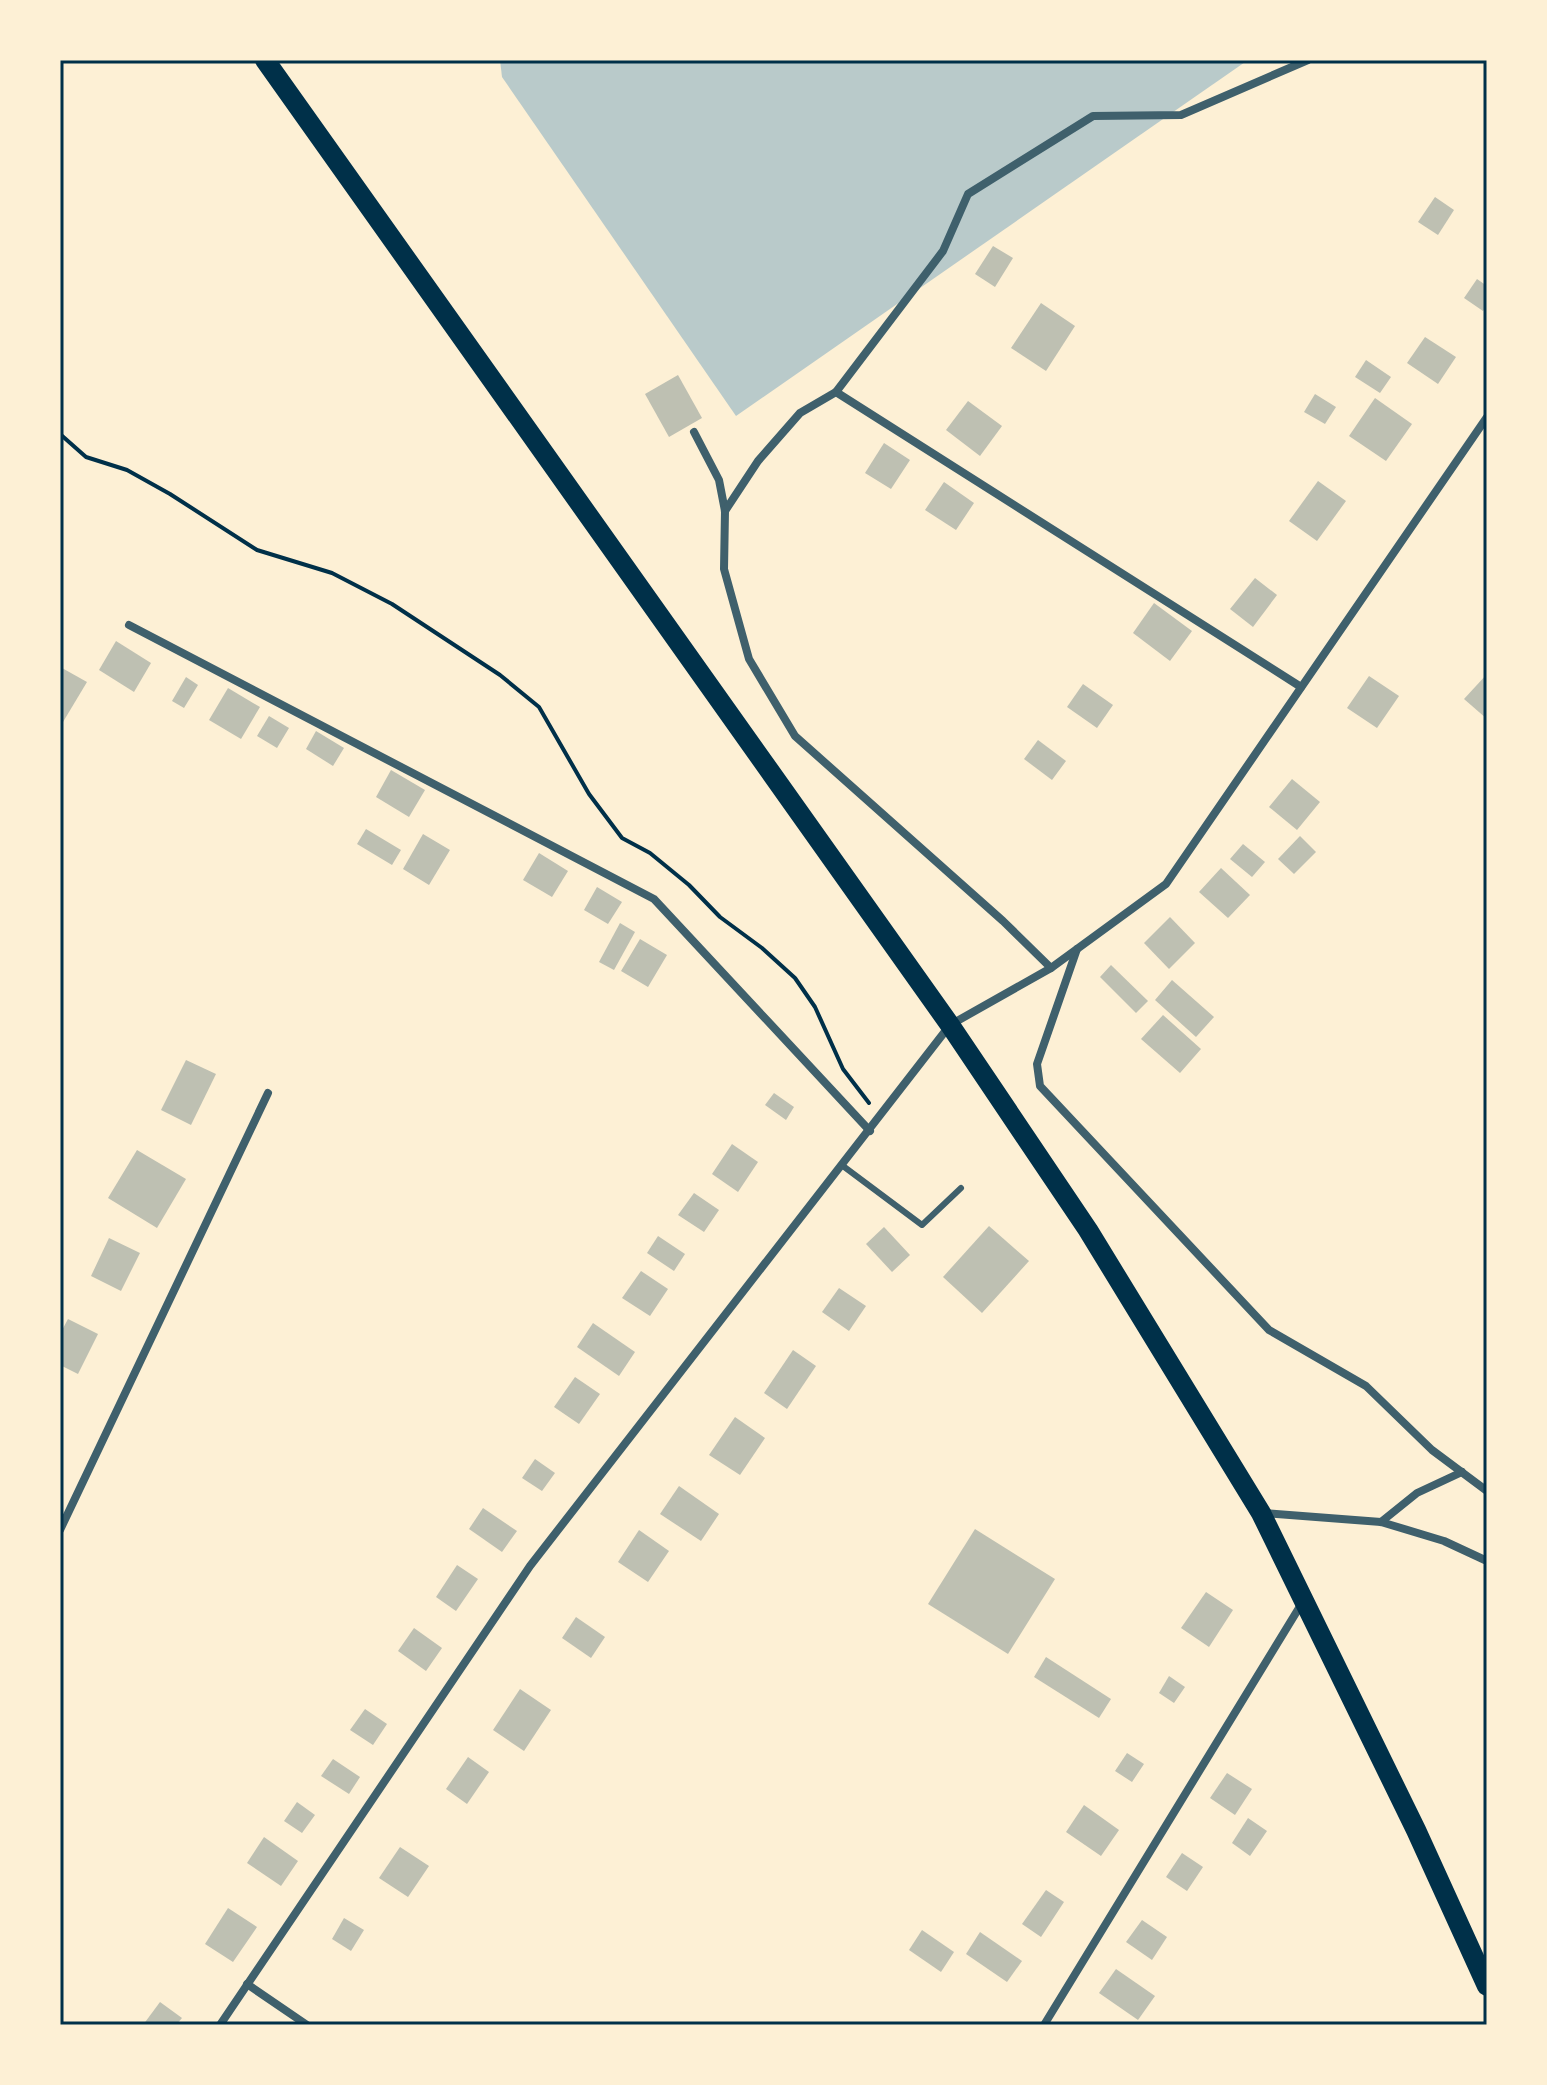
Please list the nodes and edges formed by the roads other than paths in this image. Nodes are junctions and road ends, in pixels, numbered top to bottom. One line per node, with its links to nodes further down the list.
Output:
1 (265, 60): 11 (highway)
2 (1308, 60): 3 (street)
3 (836, 392): 6 (street); 8 (street)
4 (1486, 420): 8 (street)
5 (694, 432): 6 (street)
6 (725, 511): 10 (street)
7 (129, 625): 13 (street)
8 (1301, 687): 9 (street)
9 (1077, 949): 10 (street); 16 (street)
10 (1051, 968): 11 (street)
11 (950, 1025): 13 (street); 18 (highway)
12 (268, 1093): 20 (street)
13 (870, 1131): 14 (street)
14 (843, 1166): 15 (lane); 23 (street)
15 (961, 1188)
16 (1462, 1472): 17 (street); 19 (street)
17 (1487, 1491)
18 (1261, 1513): 19 (street); 22 (highway)
19 (1381, 1522): 21 (street)
20 (60, 1530)
21 (1487, 1561)
22 (1304, 1600): 24 (highway); 27 (street)
23 (247, 1984): 25 (street); 26 (street)
24 (1487, 1986)
25 (220, 2025)
26 (307, 2025)
27 (1044, 2025)

